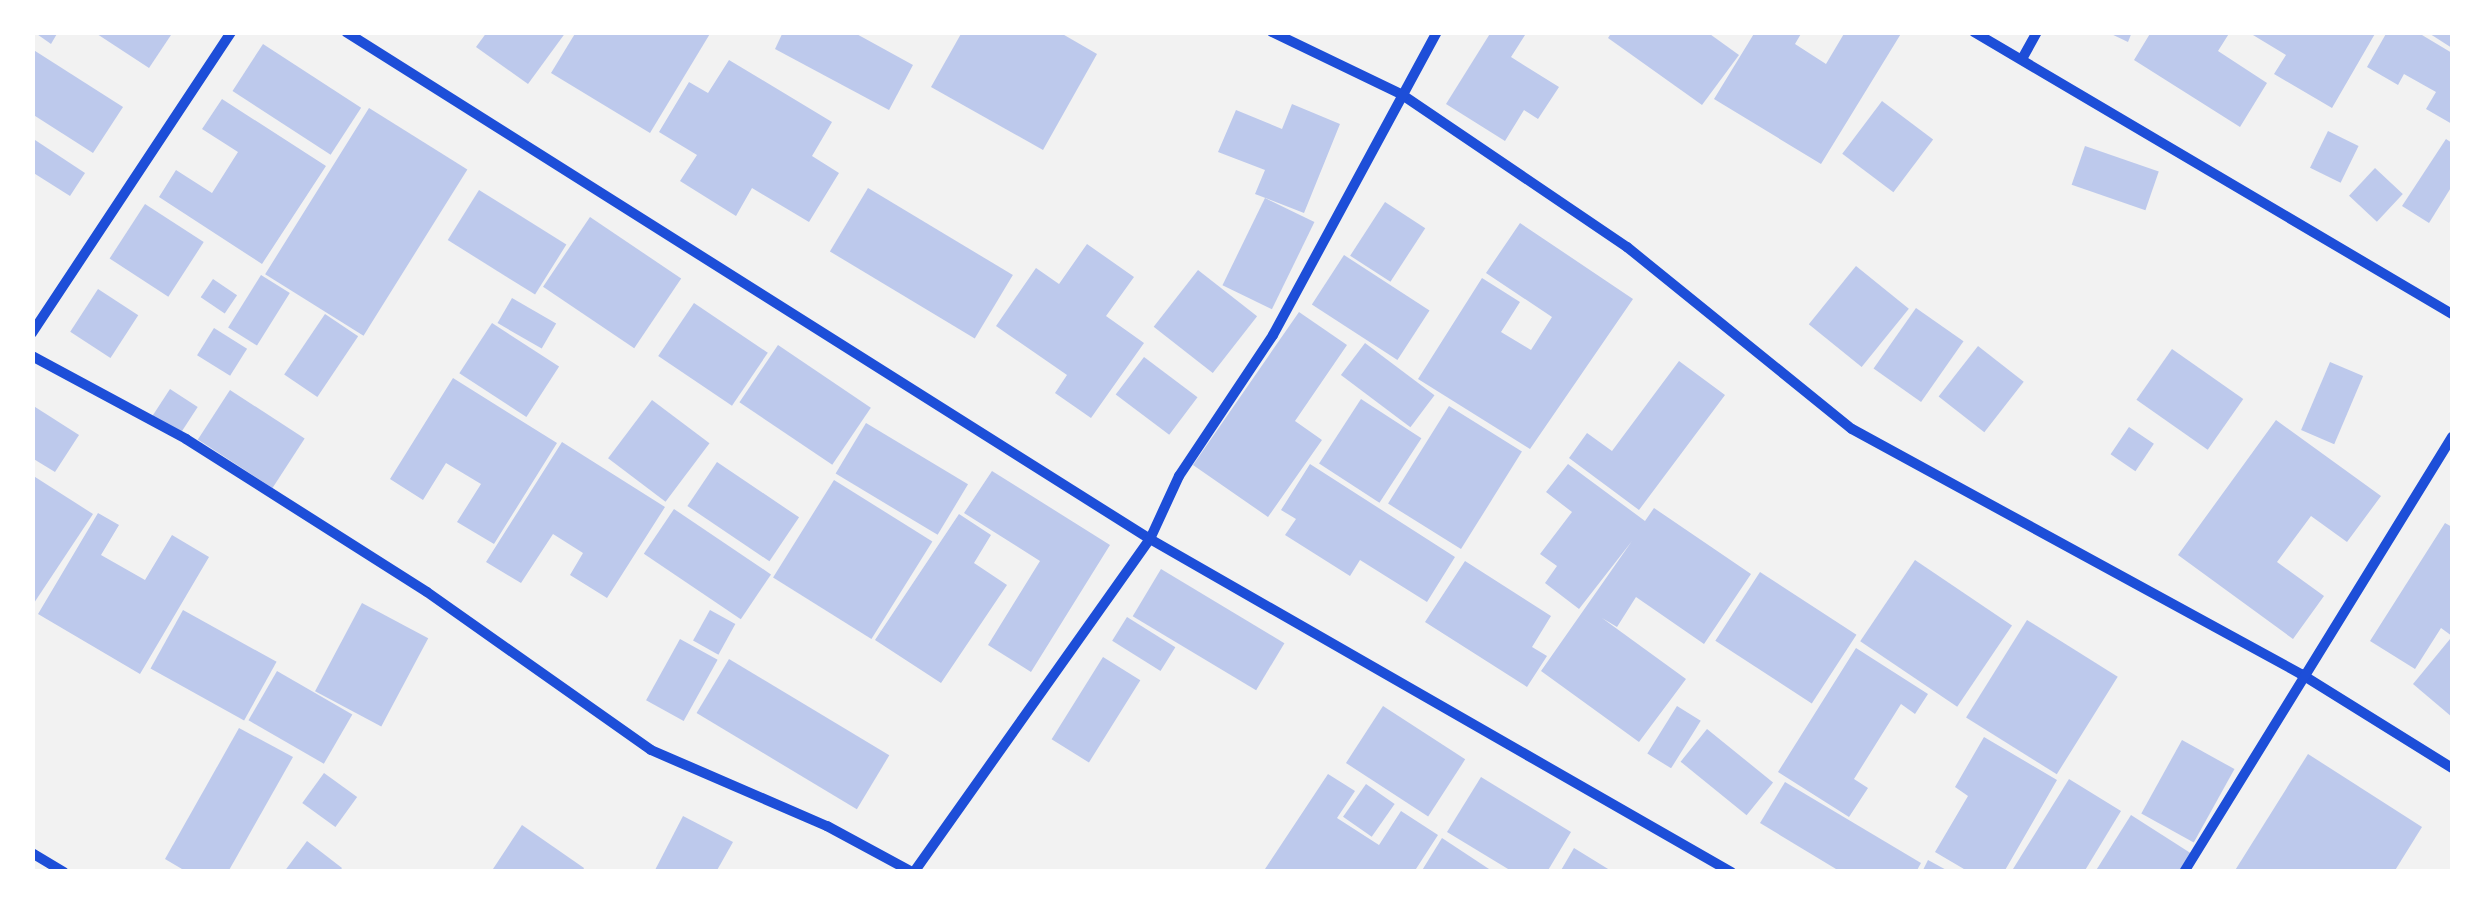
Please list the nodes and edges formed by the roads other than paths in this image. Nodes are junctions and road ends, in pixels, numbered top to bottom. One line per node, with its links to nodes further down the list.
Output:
1 (231, 32): 10 (street)
2 (346, 32): 13 (street)
3 (1272, 32): 8 (street)
4 (1437, 32): 8 (street)
5 (1974, 32): 7 (street)
6 (2037, 32): 7 (street)
7 (2022, 59): 9 (street)
8 (1400, 94): 13 (street); 14 (street)
9 (2452, 314)
10 (32, 333)
11 (32, 356): 18 (street)
12 (2452, 437): 14 (street)
13 (1150, 539): 18 (street); 19 (street)
14 (2301, 674): 15 (street); 20 (street)
15 (2452, 768)
16 (32, 853): 17 (street)
17 (64, 872)
18 (913, 872)
19 (1731, 872)
20 (2184, 872)

